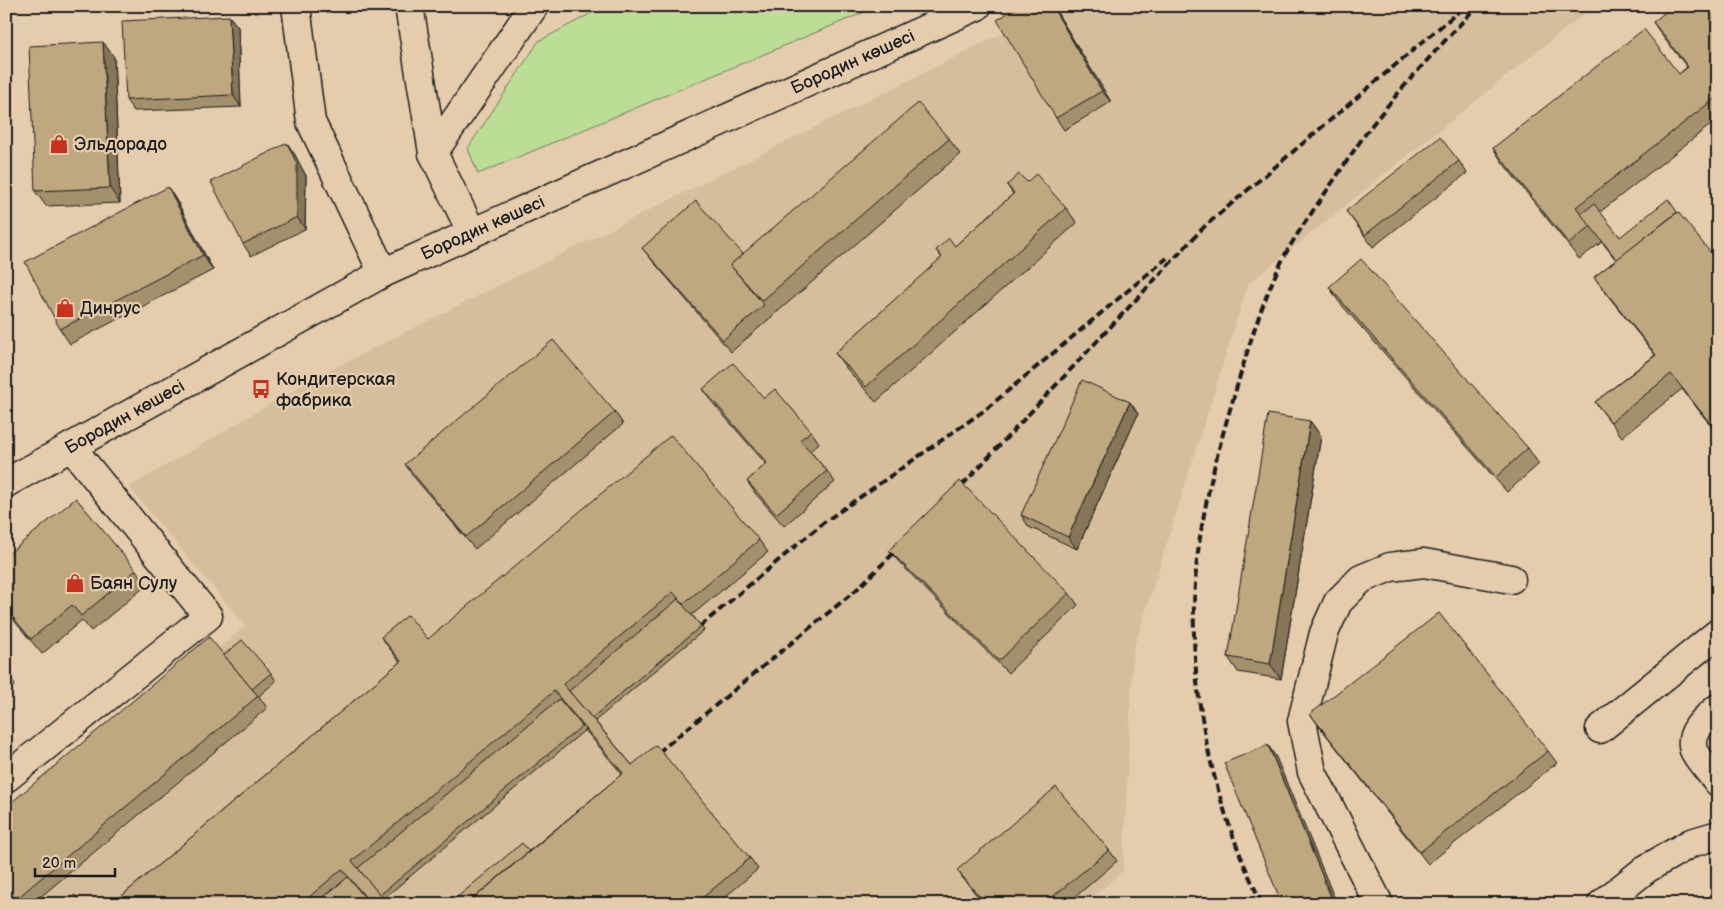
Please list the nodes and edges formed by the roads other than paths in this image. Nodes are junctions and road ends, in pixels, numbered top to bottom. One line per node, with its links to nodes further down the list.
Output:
1 (296, 6): 7 (street)
2 (409, 6): 5 (street)
3 (534, 6): 5 (street)
4 (977, 6): 6 (street, Бородин көшесі)
5 (433, 153): 6 (street)
6 (472, 233): 7 (street, Бородин көшесі)
7 (383, 273): 8 (street, Бородин көшесі)
8 (71, 447): 9 (street, Бородин көшесі); 14 (street)
9 (6, 483)
10 (1511, 579): 17 (street)
11 (1718, 633): 13 (street)
12 (1718, 708): 15 (street)
13 (1600, 729)
14 (6, 778)
15 (1718, 782)
16 (1718, 835): 18 (street)
17 (1379, 904)
18 (1602, 904)

